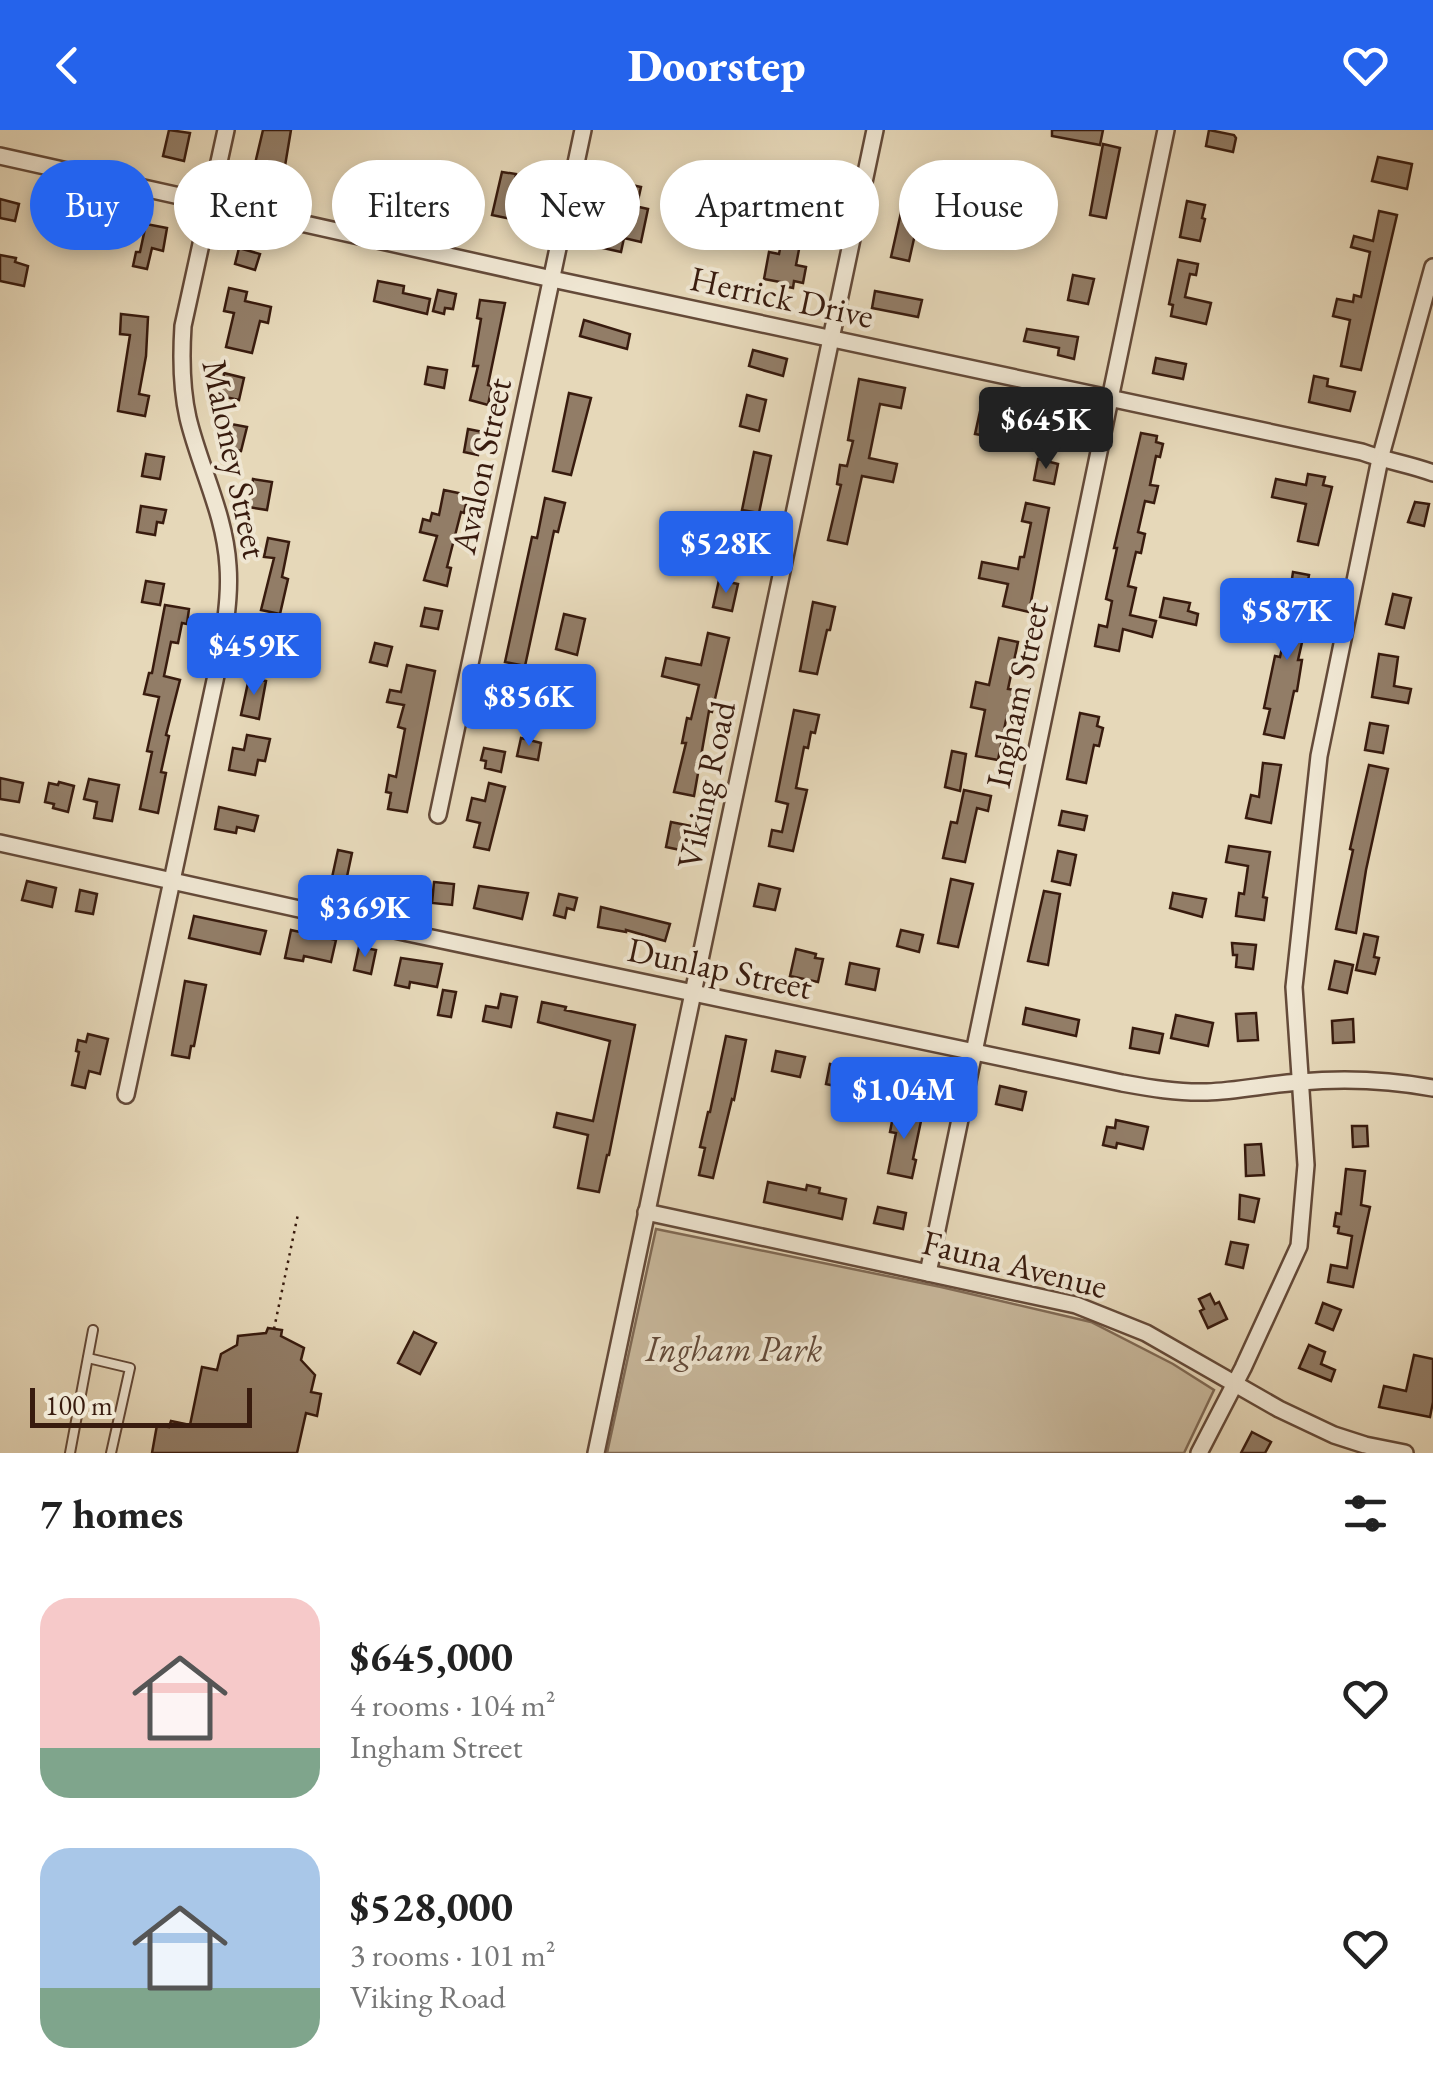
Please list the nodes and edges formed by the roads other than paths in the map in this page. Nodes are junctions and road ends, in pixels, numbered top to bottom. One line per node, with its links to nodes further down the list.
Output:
1 (226, 130): 6 (street, Maloney Street)
2 (583, 130): 11 (street, Avalon Street)
3 (875, 130): 12 (street, Viking Road)
4 (1166, 130): 13 (street, Ingham Street)
5 (0, 156): 7 (street, Herrick Drive)
6 (220, 160)
7 (174, 194)
8 (312, 225): 11 (street, Herrick Drive)
9 (200, 250): 18 (street, Maloney Street)
10 (1433, 267): 14 (street)
11 (552, 278): 12 (street, Herrick Drive); 16 (street, Avalon Street)
12 (832, 338): 13 (street, Herrick Drive); 19 (street, Viking Road)
13 (1110, 398): 14 (street, Herrick Drive); 20 (street, Ingham Street)
14 (1380, 459): 15 (street, Herrick Drive); 21 (street)
15 (1433, 473)
16 (438, 815)
17 (0, 842): 18 (street, Dunlap Street)
18 (171, 879): 19 (street, Dunlap Street); 23 (street, Maloney Street)
19 (693, 992): 20 (street, Dunlap Street); 24 (street, Viking Road)
20 (974, 1053): 21 (street, Dunlap Street); 25 (street, Ingham Street)
21 (1302, 1082): 22 (street, Dunlap Street); 28 (street)
22 (1433, 1088)
23 (126, 1094)
24 (646, 1212): 25 (street, Fauna Avenue); 31 (street, Viking Road)
25 (928, 1273): 28 (street, Fauna Avenue)
26 (93, 1330): 27 (lane)
27 (88, 1358): 29 (lane); 30 (lane)
28 (1234, 1383): 32 (street); 33 (street, Fauna Avenue)
29 (70, 1453)
30 (111, 1453)
31 (596, 1453)
32 (1198, 1453)
33 (1405, 1453)

